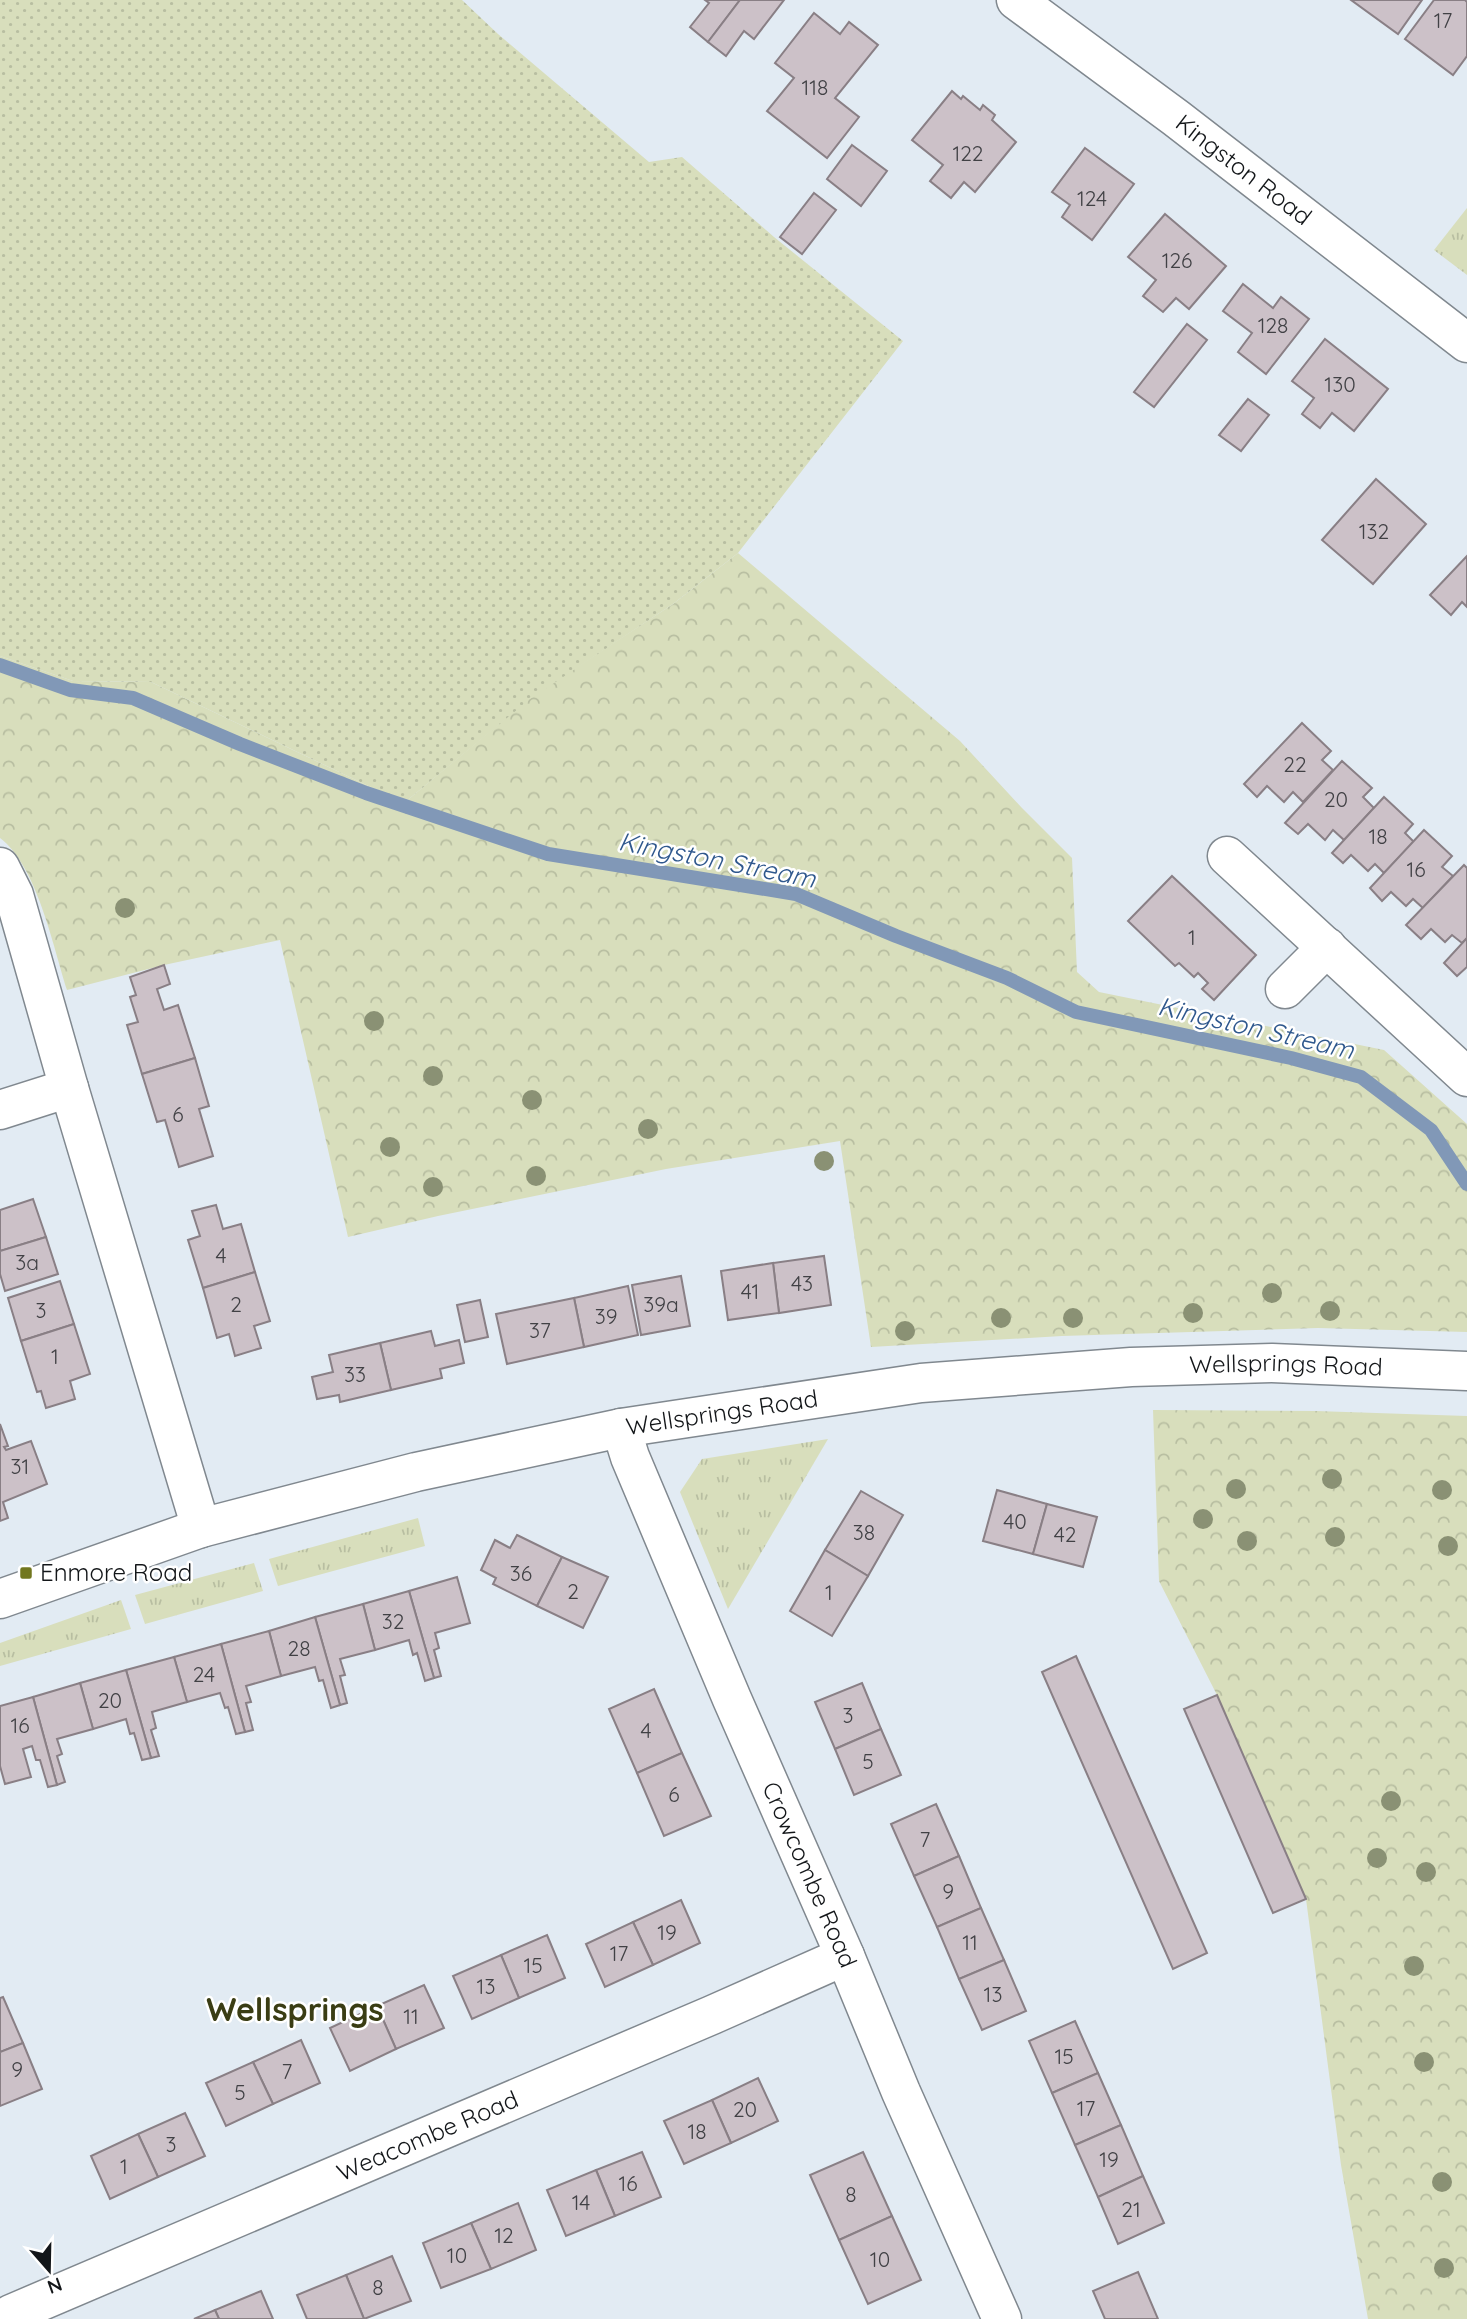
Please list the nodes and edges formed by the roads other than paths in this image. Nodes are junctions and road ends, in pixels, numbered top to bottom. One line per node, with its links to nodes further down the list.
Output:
1 (1016, 0): 2 (street, Kingston Road)
2 (1467, 343)
3 (1227, 856): 5 (street)
4 (0, 867): 8 (street)
5 (1327, 947): 6 (street); 7 (street)
6 (1285, 989)
7 (1467, 1077)
8 (69, 1088): 9 (street); 12 (street)
9 (0, 1110)
10 (1467, 1371): 11 (street, Wellsprings Road)
11 (621, 1428): 12 (street, Wellsprings Road); 14 (street, Crowcombe Road)
12 (201, 1528): 13 (street, Wellsprings Road)
13 (0, 1599)
14 (845, 1956): 15 (street, Weacombe Road); 16 (street, Crowcombe Road)
15 (8, 2307)
16 (1002, 2319)

